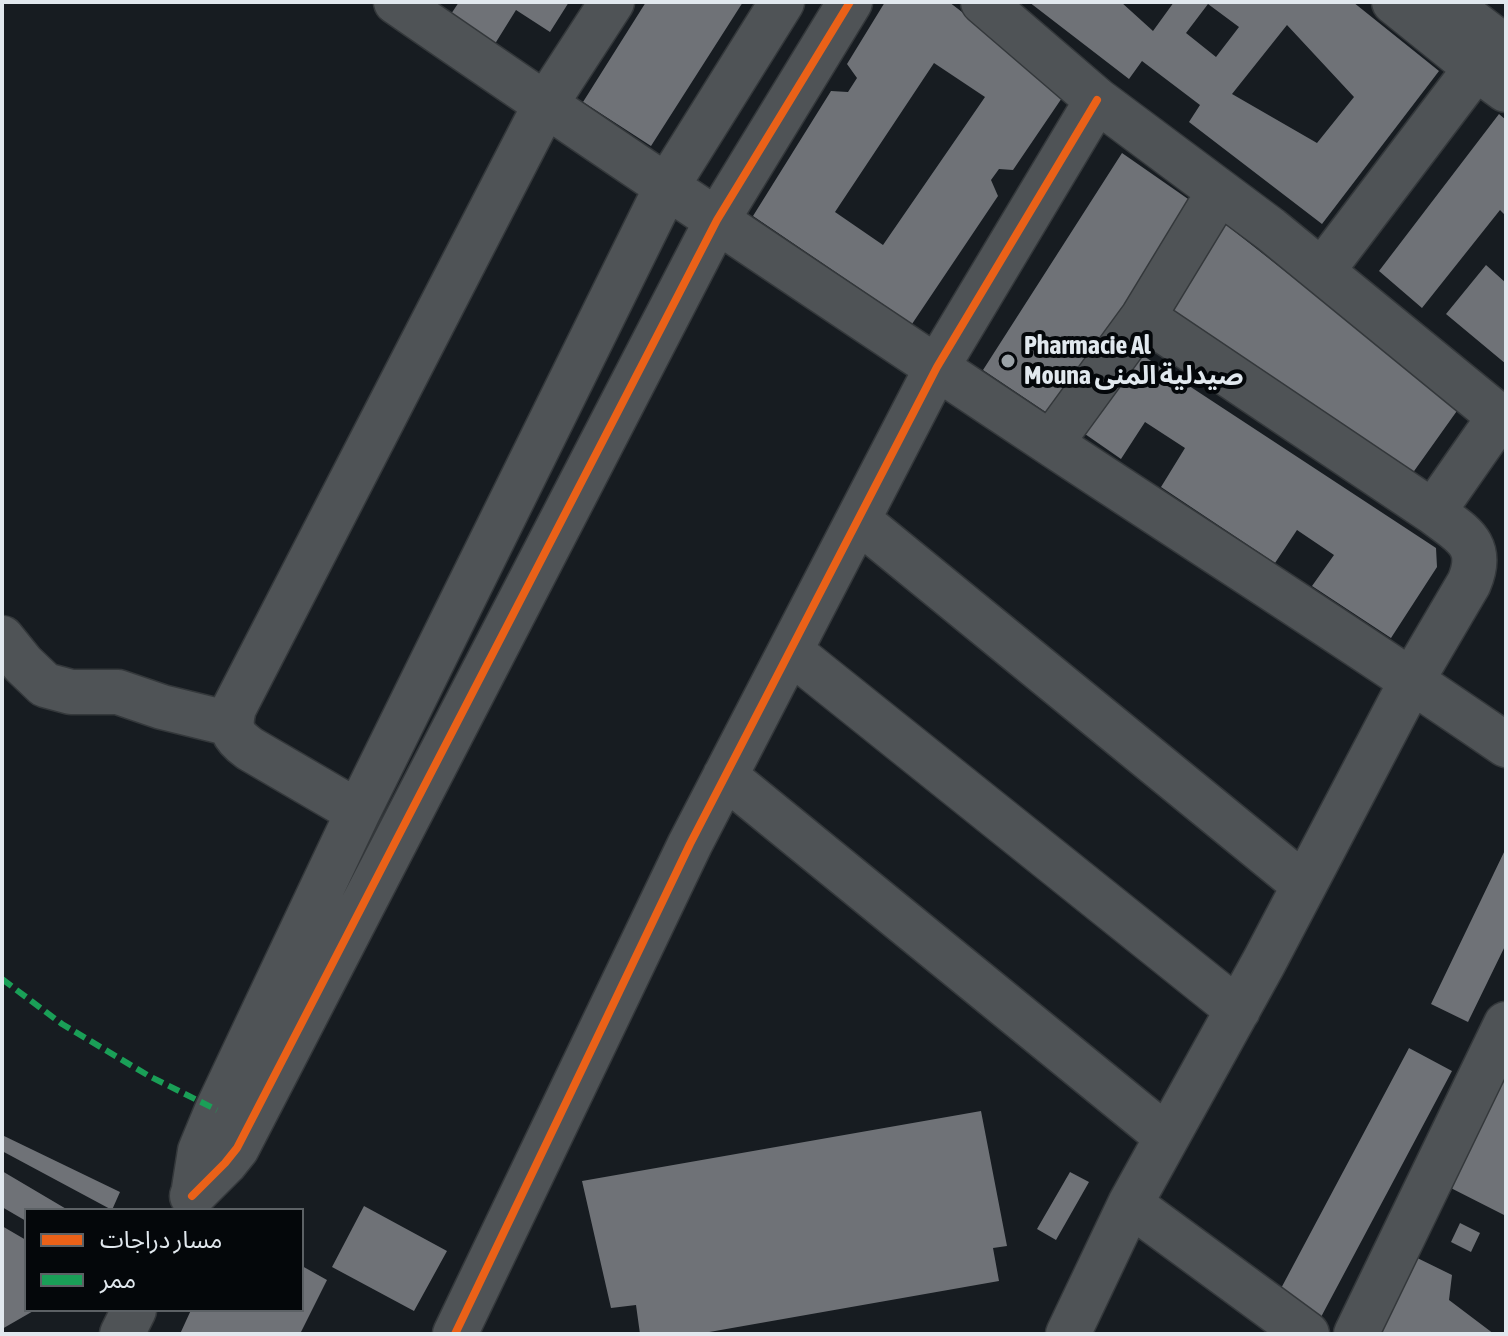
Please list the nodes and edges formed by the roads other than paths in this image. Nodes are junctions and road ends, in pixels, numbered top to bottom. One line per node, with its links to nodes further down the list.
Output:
1 (396, 2): 8 (street)
2 (612, 2): 11 (street)
3 (782, 2): 12 (street)
4 (850, 2): 14 (street)
5 (983, 2): 10 (street)
6 (1394, 2): 9 (street)
7 (1446, 2): 9 (street)
8 (442, 15): 11 (street)
9 (1495, 61): 15 (street)
10 (1097, 100): 13 (street); 17 (street)
11 (545, 105): 12 (street); 25 (street)
12 (667, 186): 14 (street); 28 (street)
13 (1219, 192): 15 (street); 16 (street)
14 (717, 220): 17 (street); 33 (street)
15 (1322, 271): 18 (street)
16 (1143, 317): 19 (street); 20 (street)
17 (937, 367): 19 (street); 21 (street)
18 (1503, 419): 20 (street)
19 (1051, 443): 24 (street)
20 (1433, 512): 24 (street)
21 (858, 520): 23 (street); 29 (street)
22 (2, 638): 25 (street)
23 (790, 651): 27 (street); 30 (street)
24 (1412, 680): 26 (street); 29 (street)
25 (231, 724): 28 (street)
26 (1506, 745)
27 (725, 776): 32 (street); 37 (street)
28 (358, 812): 33 (street)
29 (1304, 885): 30 (street)
30 (1238, 1010): 32 (street)
31 (1506, 1024): 40 (street)
32 (1167, 1137): 34 (street)
33 (189, 1203)
34 (1130, 1204): 38 (street); 39 (street)
35 (133, 1312): 36 (street)
36 (122, 1334)
37 (455, 1334)
38 (1068, 1334)
39 (1307, 1334)
40 (1356, 1334)

